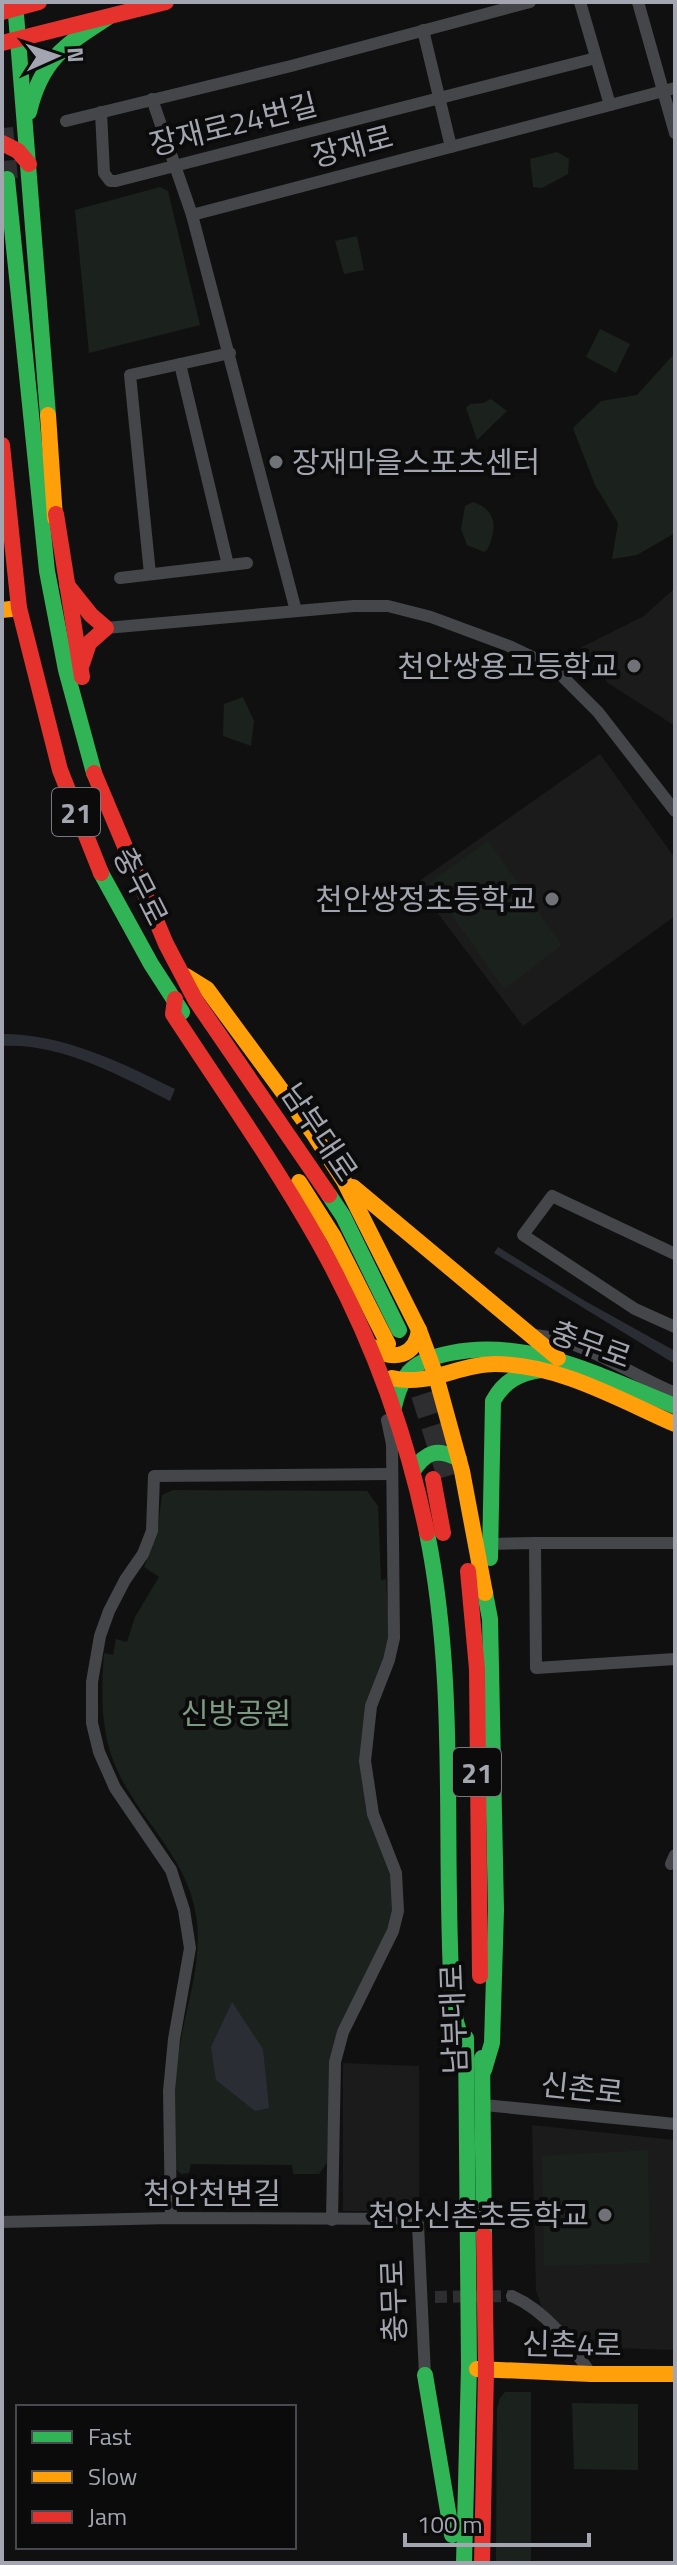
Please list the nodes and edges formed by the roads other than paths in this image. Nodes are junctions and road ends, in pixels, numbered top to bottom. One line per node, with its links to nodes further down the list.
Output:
1 (39, 2): 6 (main road)
2 (166, 2): 7 (main road)
3 (530, 2): 8 (street, 장재로24번길)
4 (580, 2): 10 (street)
5 (638, 2): 11 (street)
6 (11, 7): 9 (main road, 21)
7 (107, 18): 9 (main road); 17 (main road)
8 (423, 30): 12 (street, 장재로24번길); 13 (street)
9 (10, 41): 17 (main road, 21)
10 (596, 58): 13 (street, 장재로24번길); 14 (street)
11 (669, 90): 14 (street, 장재로); 18 (street)
12 (152, 99): 15 (street, 장재로24번길); 22 (street)
13 (439, 99): 20 (street); 22 (street, 장재로24번길)
14 (610, 105): 20 (street, 장재로)
15 (101, 112): 16 (street, 장재로24번길); 22 (street, 장재로24번길)
16 (66, 121)
17 (25, 133): 21 (main road, 21)
18 (675, 133)
19 (2, 143): 21 (main road)
20 (451, 147): 24 (street, 장재로)
21 (29, 164): 29 (main road, 21)
22 (175, 166): 24 (street)
23 (7, 179): 32 (main road)
24 (192, 215): 25 (street)
25 (230, 353): 26 (street); 37 (street)
26 (180, 364): 31 (street); 33 (street)
27 (2, 445): 28 (main road, 21)
28 (4, 496): 36 (main road, 21)
29 (56, 514): 32 (main road, 21); 35 (main road)
30 (247, 563): 31 (street)
31 (228, 565): 33 (street)
32 (47, 571): 40 (main road, 충무로 / 21)
33 (150, 574): 34 (street)
34 (120, 578)
35 (66, 584): 38 (main road); 39 (main road)
36 (11, 609): 43 (main road, 충무로 / 21)
37 (296, 611): 38 (street); 41 (street)
38 (106, 628): 39 (main road)
39 (81, 671): 40 (main road)
40 (95, 777): 42 (main road, 충무로 / 21)
41 (675, 811)
42 (182, 974): 44 (main road); 48 (main road, 남부대로 / 21)
43 (175, 999): 45 (main road); 52 (main road, 남부대로)
44 (344, 1181): 49 (main road); 50 (main road)
45 (306, 1221): 51 (main road); 63 (street)
46 (675, 1254): 47 (street)
47 (675, 1327)
48 (399, 1330)
49 (419, 1330): 51 (main road); 53 (main road)
50 (529, 1334): 54 (main road); 59 (street)
51 (369, 1344): 56 (main road)
52 (388, 1344)
53 (430, 1358): 54 (main road, 충무로); 57 (main road); 58 (main road, 충무로)
54 (558, 1358): 60 (main road, 충무로)
55 (541, 1370): 57 (main road, 충무로); 62 (main road, 충무로); 69 (main road)
56 (380, 1371): 58 (main road); 61 (main road)
57 (436, 1376): 58 (main road, 충무로); 64 (main road)
58 (399, 1381): 61 (main road)
59 (675, 1393)
60 (675, 1406)
61 (394, 1407): 63 (street); 65 (main road)
62 (675, 1424)
63 (392, 1444): 66 (street)
64 (459, 1459): 65 (main road); 70 (main road)
65 (413, 1471): 72 (main road)
66 (392, 1474): 76 (street); 77 (street)
67 (535, 1543): 68 (street); 69 (street); 71 (street)
68 (675, 1543)
69 (490, 1544): 70 (main road)
70 (490, 1619): 73 (main road)
71 (675, 1659)
72 (466, 2053): 73 (main road, 남부대로 / 21); 84 (main road, 남부대로)
73 (484, 2070): 74 (main road, 남부대로)
74 (484, 2105): 75 (street, 신촌로); 85 (main road, 남부대로)
75 (675, 2124)
76 (171, 2218): 77 (street, 천안천변길); 78 (street, 천안천변길)
77 (332, 2220): 79 (street, 천안천변길)
78 (2, 2222)
79 (418, 2224): 82 (street, 충무로)
80 (512, 2296): 86 (street)
81 (435, 2297): 82 (street)
82 (420, 2298): 88 (street, 충무로)
83 (675, 2363): 87 (main road)
84 (469, 2367): 85 (main road, 신촌4로); 90 (main road, 남부대로)
85 (486, 2370): 86 (main road, 신촌4로); 91 (main road, 남부대로)
86 (591, 2374): 87 (main road, 신촌4로)
87 (666, 2374)
88 (425, 2375): 89 (main road)
89 (455, 2563)
90 (464, 2563)
91 (482, 2563)

